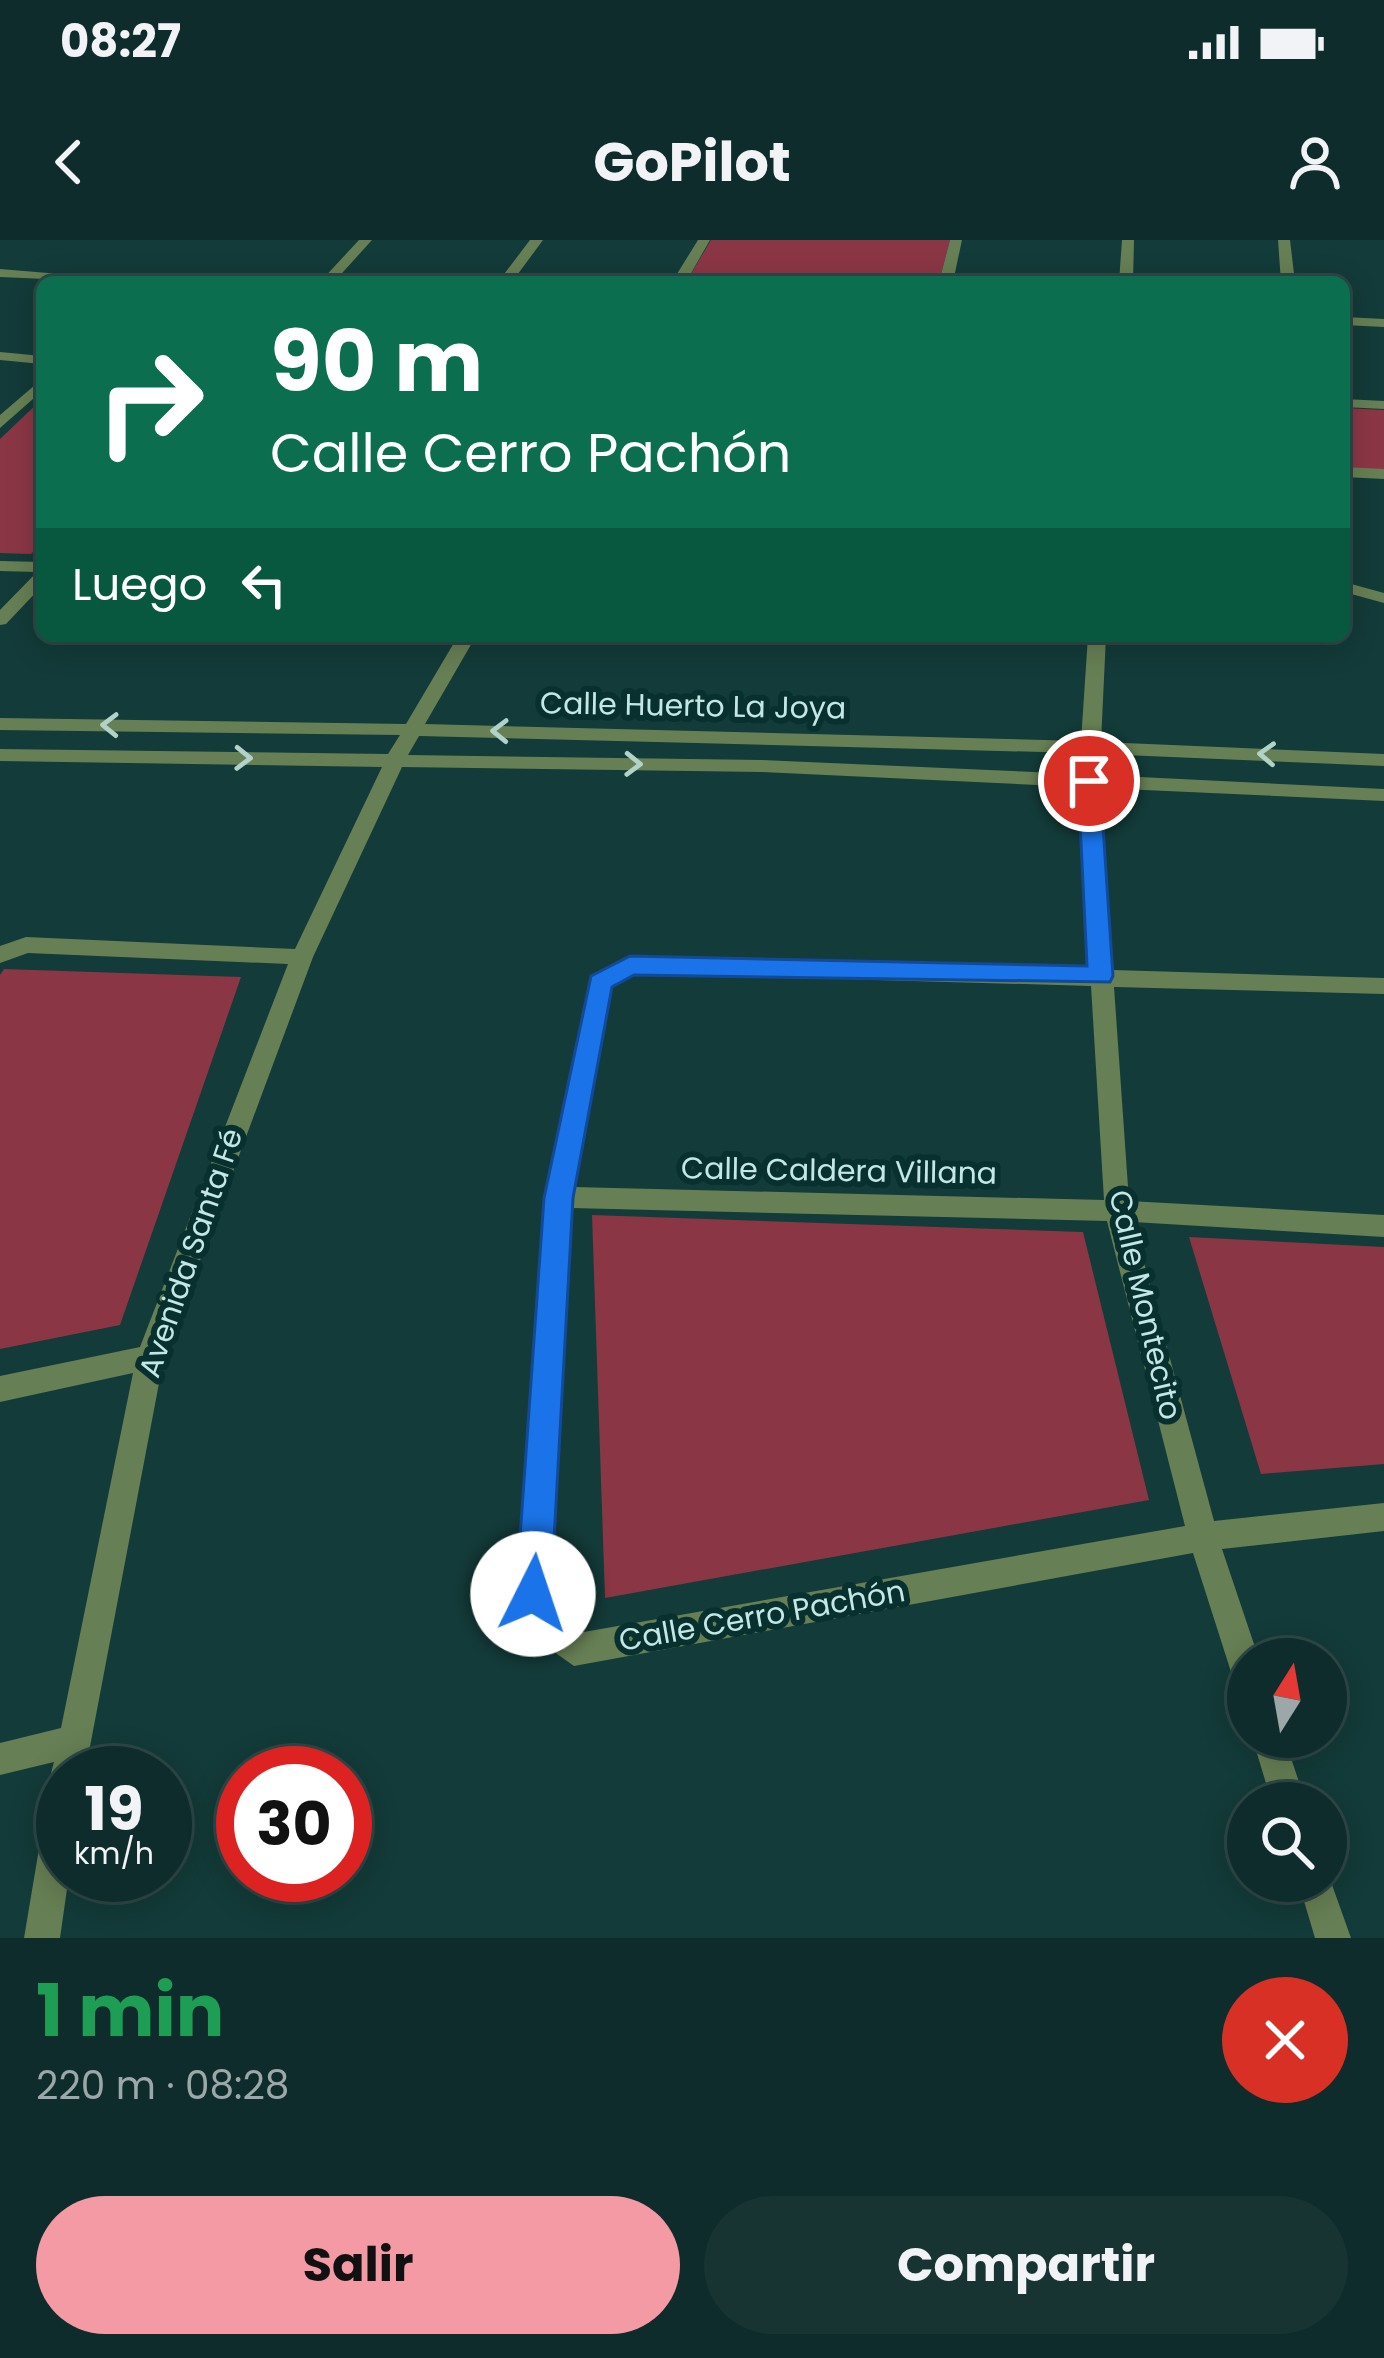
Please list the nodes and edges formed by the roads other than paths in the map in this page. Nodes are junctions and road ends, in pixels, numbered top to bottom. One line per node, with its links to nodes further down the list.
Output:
1 (366, 240): 9 (street)
2 (537, 240): 10 (street)
3 (704, 240): 11 (street)
4 (956, 240): 12 (street)
5 (1128, 240): 13 (street)
6 (1284, 240): 14 (street)
7 (0, 273): 8 (street)
8 (36, 276)
9 (332, 276)
10 (510, 276)
11 (683, 276)
12 (947, 276)
13 (1126, 276)
14 (1287, 276)
15 (1350, 321): 16 (street)
16 (1384, 322)
17 (0, 356): 18 (street)
18 (36, 359)
19 (36, 388): 22 (street)
20 (1350, 404): 21 (street)
21 (1384, 405)
22 (0, 423)
23 (1350, 472): 24 (street)
24 (1384, 474)
25 (0, 566): 26 (street)
26 (36, 567)
27 (36, 583): 30 (street)
28 (1350, 589): 29 (street)
29 (1384, 598)
30 (0, 620)
31 (463, 642): 34 (street, Avenida Santa Fé)
32 (1097, 642): 35 (street, Calle Montecito)
33 (0, 724): 34 (street, Calle Huerto La Joya, one-way to 33)
34 (412, 729): 35 (street, Calle Huerto La Joya, one-way to 34); 37 (street, Avenida Santa Fé)
35 (1090, 746): 38 (street, Calle Huerto La Joya, one-way to 35); 39 (street, Calle Montecito)
36 (0, 755): 37 (street, Calle Huerto La Joya, one-way to 37)
37 (395, 760): 39 (street, Calle Huerto La Joya, one-way to 39); 42 (street, Avenida Santa Fé)
38 (1384, 760)
39 (1089, 781): 40 (street, Calle Huerto La Joya); 43 (street, Calle Montecito)
40 (1384, 795)
41 (0, 955): 42 (street)
42 (302, 957): 48 (street, Avenida Santa Fé)
43 (1101, 976): 44 (street, Calle Cerro Pachón); 45 (street, Calle Cerro Pachón); 46 (street, Calle Montecito)
44 (1384, 986)
45 (559, 1198): 46 (street, Calle Caldera Villana); 51 (street, Calle Cerro Pachón)
46 (1117, 1210): 47 (street, Calle Caldera Villana); 51 (street, Calle Montecito)
47 (1384, 1226)
48 (150, 1357): 49 (street); 53 (street, Avenida Santa Fé)
49 (0, 1388)
50 (1384, 1517): 51 (street, Calle Cerro Pachón)
51 (1203, 1537): 52 (street, Calle Montecito)
52 (1236, 1638)
53 (73, 1746)
54 (36, 1758): 55 (street)
55 (0, 1759)
56 (48, 1902): 58 (street)
57 (1322, 1902): 59 (street)
58 (42, 1938)
59 (1333, 1938)

